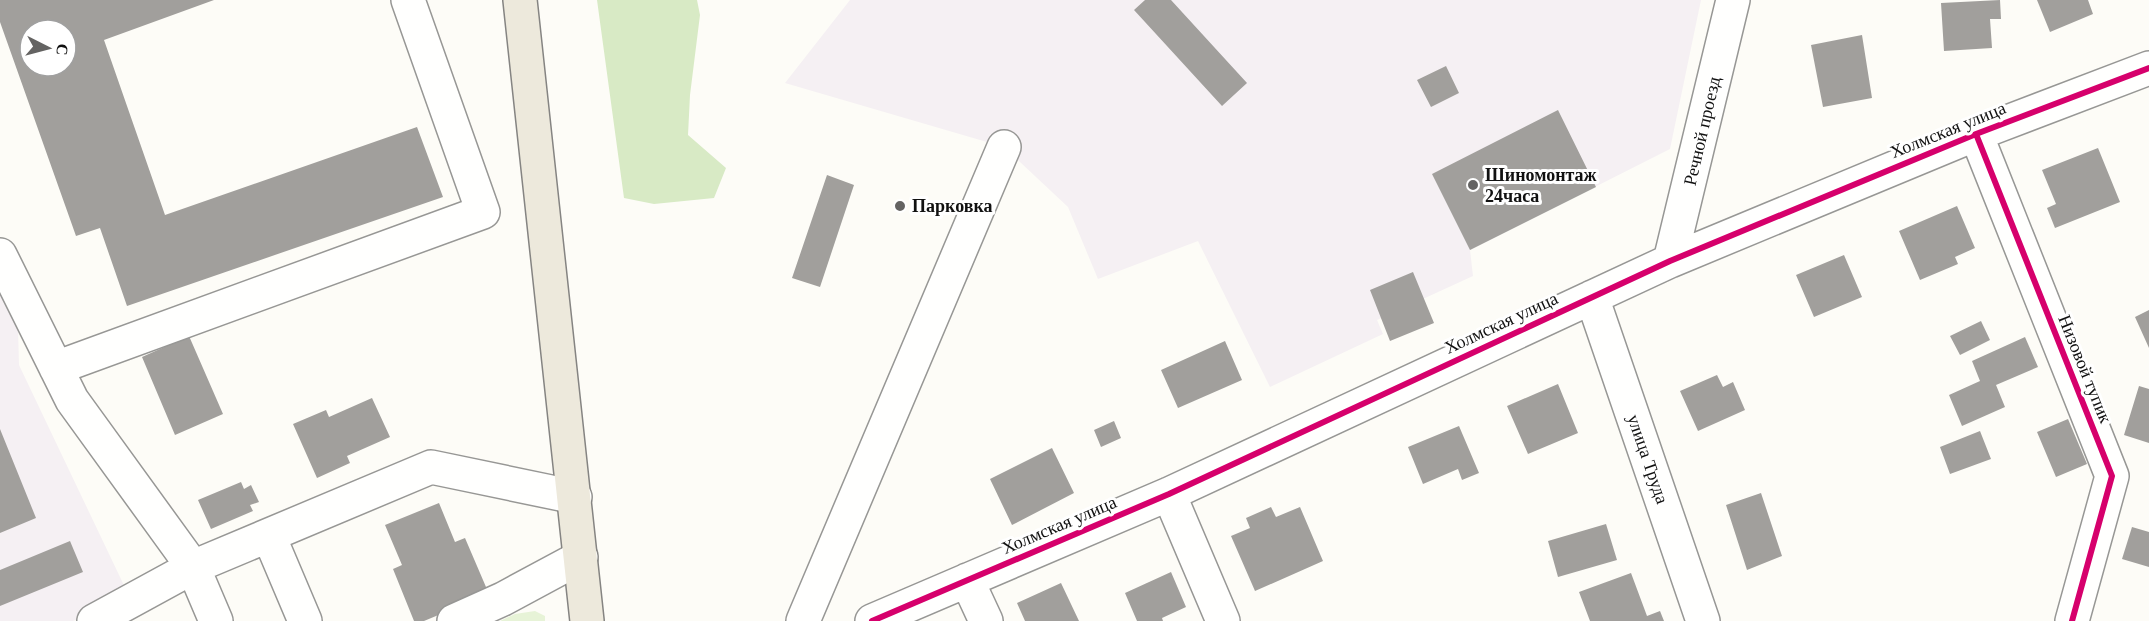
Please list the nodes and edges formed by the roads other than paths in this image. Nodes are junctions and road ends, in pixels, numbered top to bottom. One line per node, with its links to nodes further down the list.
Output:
1 (408, 0): 10 (street)
2 (520, 0): 12 (main road)
3 (1733, 0): 8 (street, Речной проезд)
4 (2149, 68): 5 (street, Холмская улица)
5 (1976, 134): 8 (street, Холмская улица); 27 (street, Низовой тупик)
6 (1004, 147): 22 (street)
7 (0, 255): 10 (street)
8 (1670, 261): 9 (street, Холмская улица)
9 (1592, 297): 11 (street, Холмская улица); 26 (street, улица Труда)
10 (57, 368): 15 (street)
11 (1169, 494): 16 (street, Холмская улица); 25 (street)
12 (575, 497): 13 (street); 14 (main road)
13 (269, 536): 15 (street); 19 (street)
14 (581, 557): 20 (street); 21 (main road)
15 (193, 567): 17 (street); 18 (street)
16 (967, 580): 23 (street, Холмская улица); 24 (street)
17 (94, 621)
18 (216, 621)
19 (305, 621)
20 (454, 621)
21 (587, 621)
22 (803, 621)
23 (872, 621)
24 (986, 621)
25 (1223, 621)
26 (1703, 621)
27 (2072, 621)

